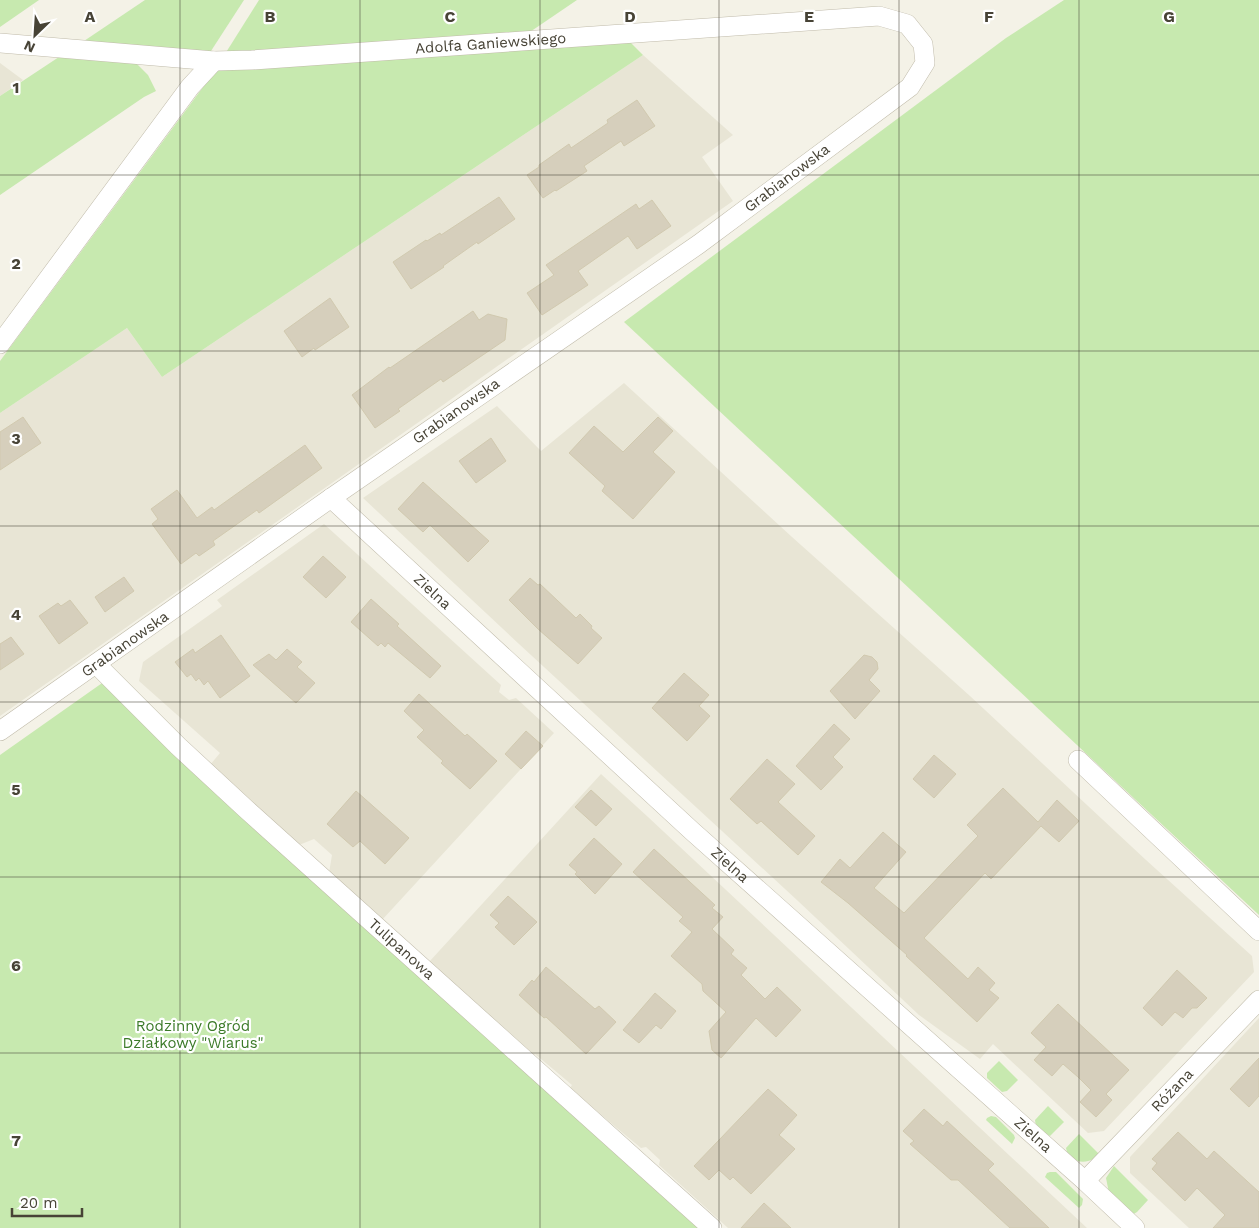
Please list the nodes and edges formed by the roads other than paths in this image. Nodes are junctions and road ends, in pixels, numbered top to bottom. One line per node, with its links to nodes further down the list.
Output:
1 (0, 44): 2 (street, Adolfa Ganiewskiego)
2 (214, 61): 3 (street, Adolfa Ganiewskiego); 4 (street)
3 (910, 87): 5 (street, Grabianowska)
4 (0, 344)
5 (330, 498): 6 (street, Grabianowska); 11 (street, Zielna)
6 (96, 664): 7 (street, Grabianowska); 12 (street, Tulipanowa)
7 (0, 732)
8 (1078, 760): 9 (street)
9 (1259, 931)
10 (1259, 1000): 11 (street, Różana)
11 (1086, 1181): 13 (street, Zielna)
12 (712, 1228)
13 (1135, 1228)

